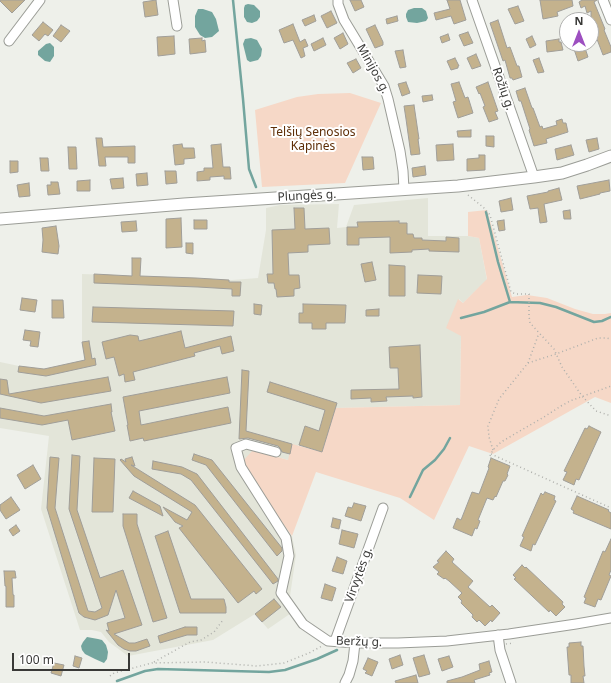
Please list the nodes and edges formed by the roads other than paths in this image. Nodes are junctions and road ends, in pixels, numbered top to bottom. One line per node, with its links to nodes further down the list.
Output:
1 (40, 0): 8 (street)
2 (173, 0): 7 (street)
3 (338, 0): 11 (street, Minijos g.)
4 (472, 0): 10 (street, Rožių g.)
5 (603, 0): 6 (street)
6 (611, 20)
7 (177, 26)
8 (9, 41)
9 (611, 156): 10 (main road, Plungės g.)
10 (534, 178): 11 (main road, Plungės g.)
11 (404, 190): 12 (main road, Plungės g.)
12 (0, 219)
13 (276, 452): 17 (street, Beržų g.)
14 (383, 508): 17 (street, Virvytės g.)
15 (611, 618): 16 (street, Beržų g.)
16 (498, 635): 18 (street, Beržų g.); 20 (street)
17 (331, 641): 18 (street, Beržų g.)
18 (355, 643): 19 (street)
19 (345, 683)
20 (511, 683)

